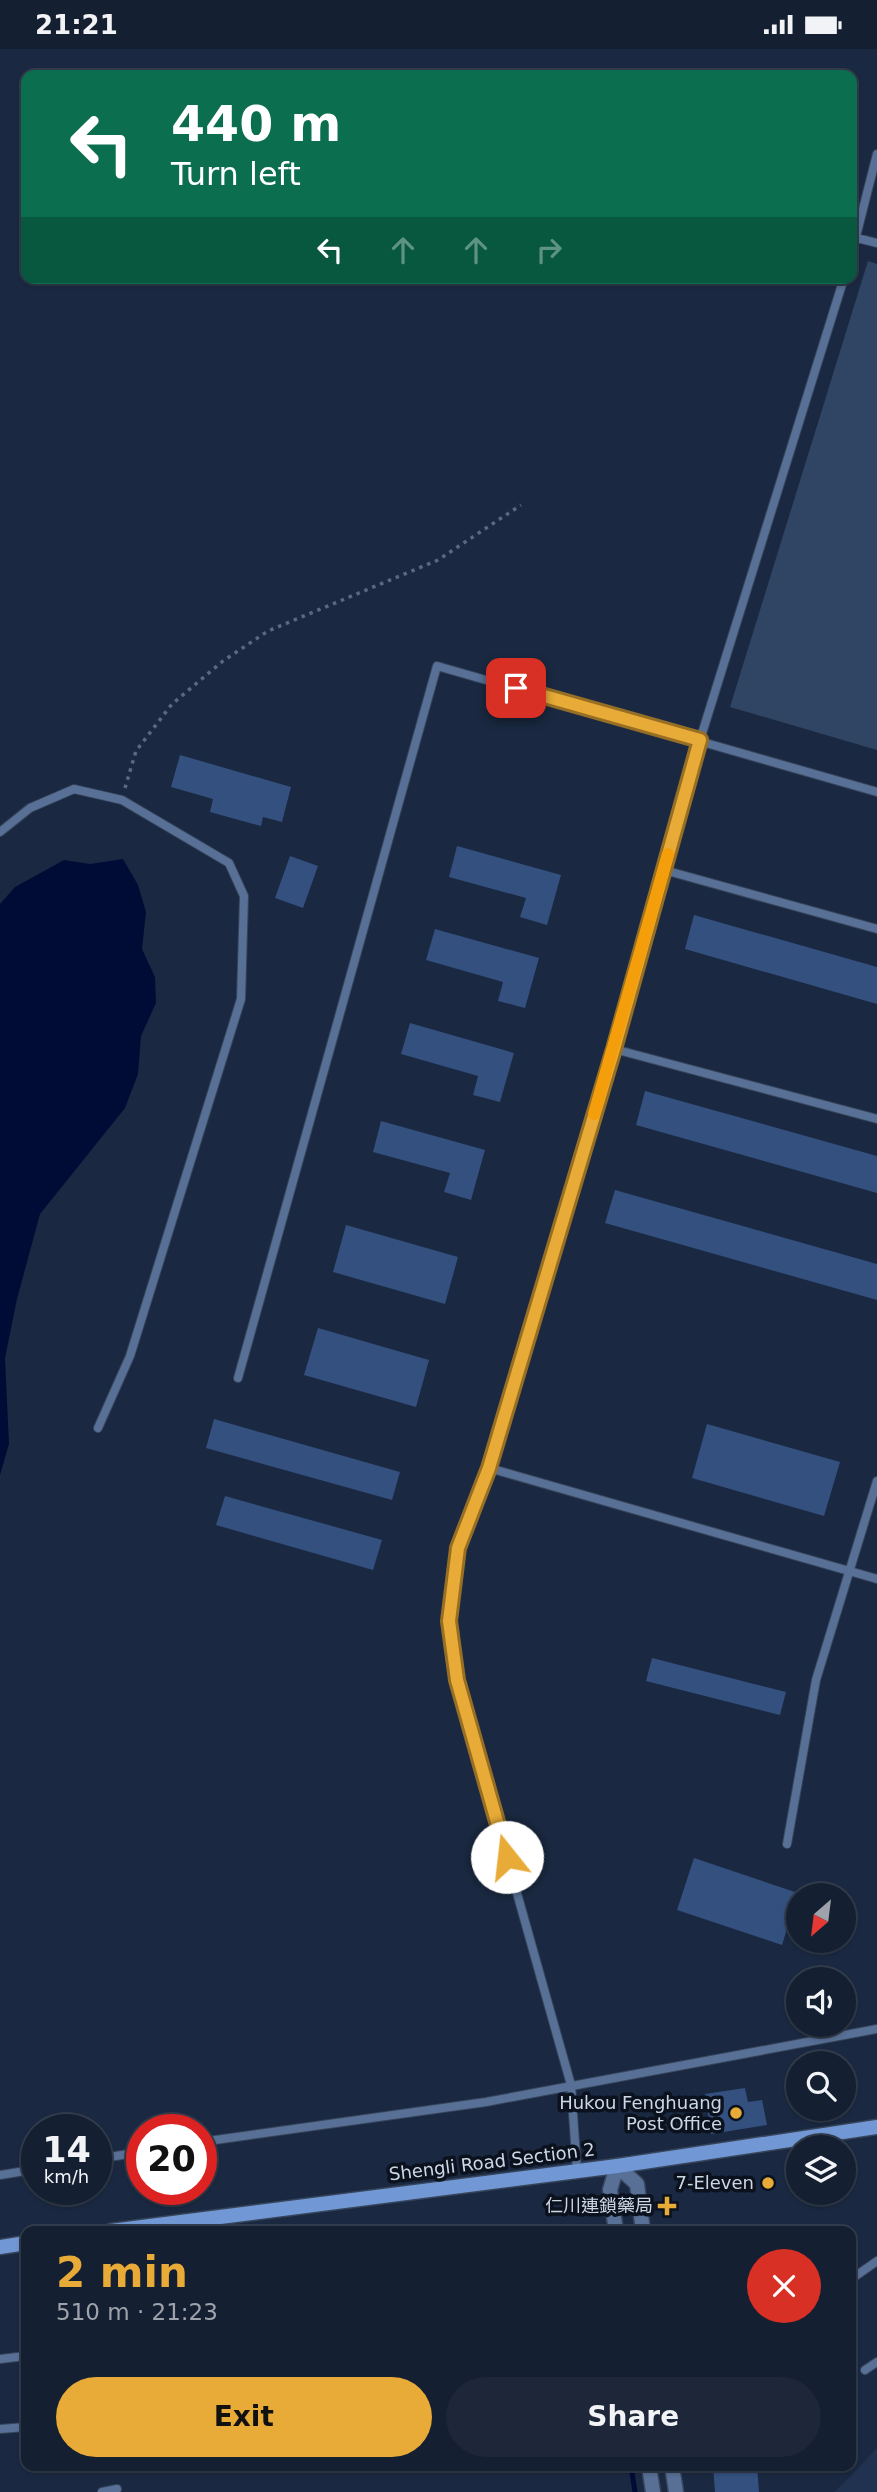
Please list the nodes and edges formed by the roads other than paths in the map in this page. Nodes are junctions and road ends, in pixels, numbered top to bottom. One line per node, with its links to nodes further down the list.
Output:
1 (877, 155): 2 (lane)
2 (857, 237): 3 (lane)
3 (877, 243)
4 (842, 284): 5 (lane)
5 (700, 740): 6 (lane); 8 (lane); 12 (lane)
6 (877, 792)
7 (0, 832): 13 (lane)
8 (663, 870): 9 (lane); 10 (lane)
9 (877, 929)
10 (614, 1049): 11 (lane); 14 (lane)
11 (877, 1119)
12 (238, 1378)
13 (98, 1428)
14 (489, 1468): 16 (lane); 20 (lane)
15 (877, 1481): 16 (lane)
16 (849, 1571): 17 (lane); 18 (lane)
17 (877, 1579)
18 (787, 1844)
19 (877, 2029): 20 (lane)
20 (571, 2085): 22 (lane); 24 (lane)
21 (877, 2127): 23 (main road, Shengli Road Section 2)
22 (217, 2140)
23 (617, 2166): 24 (main road, Shengli Road Section 2); 28 (street); 29 (street)
24 (578, 2171): 27 (main road, Shengli Road Section 2)
25 (21, 2172): 26 (lane)
26 (0, 2175)
27 (176, 2226)
28 (615, 2226)
29 (642, 2226)
30 (21, 2244): 31 (main road)
31 (0, 2247)
32 (877, 2261): 33 (lane)
33 (856, 2276)
34 (21, 2357): 35 (lane)
35 (0, 2359)
36 (877, 2362): 37 (lane)
37 (865, 2370)
38 (21, 2427): 39 (lane)
39 (0, 2429)
40 (650, 2471): 44 (street)
41 (673, 2471): 45 (street)
42 (117, 2489): 43 (lane)
43 (102, 2492)
44 (653, 2492)
45 (676, 2492)

